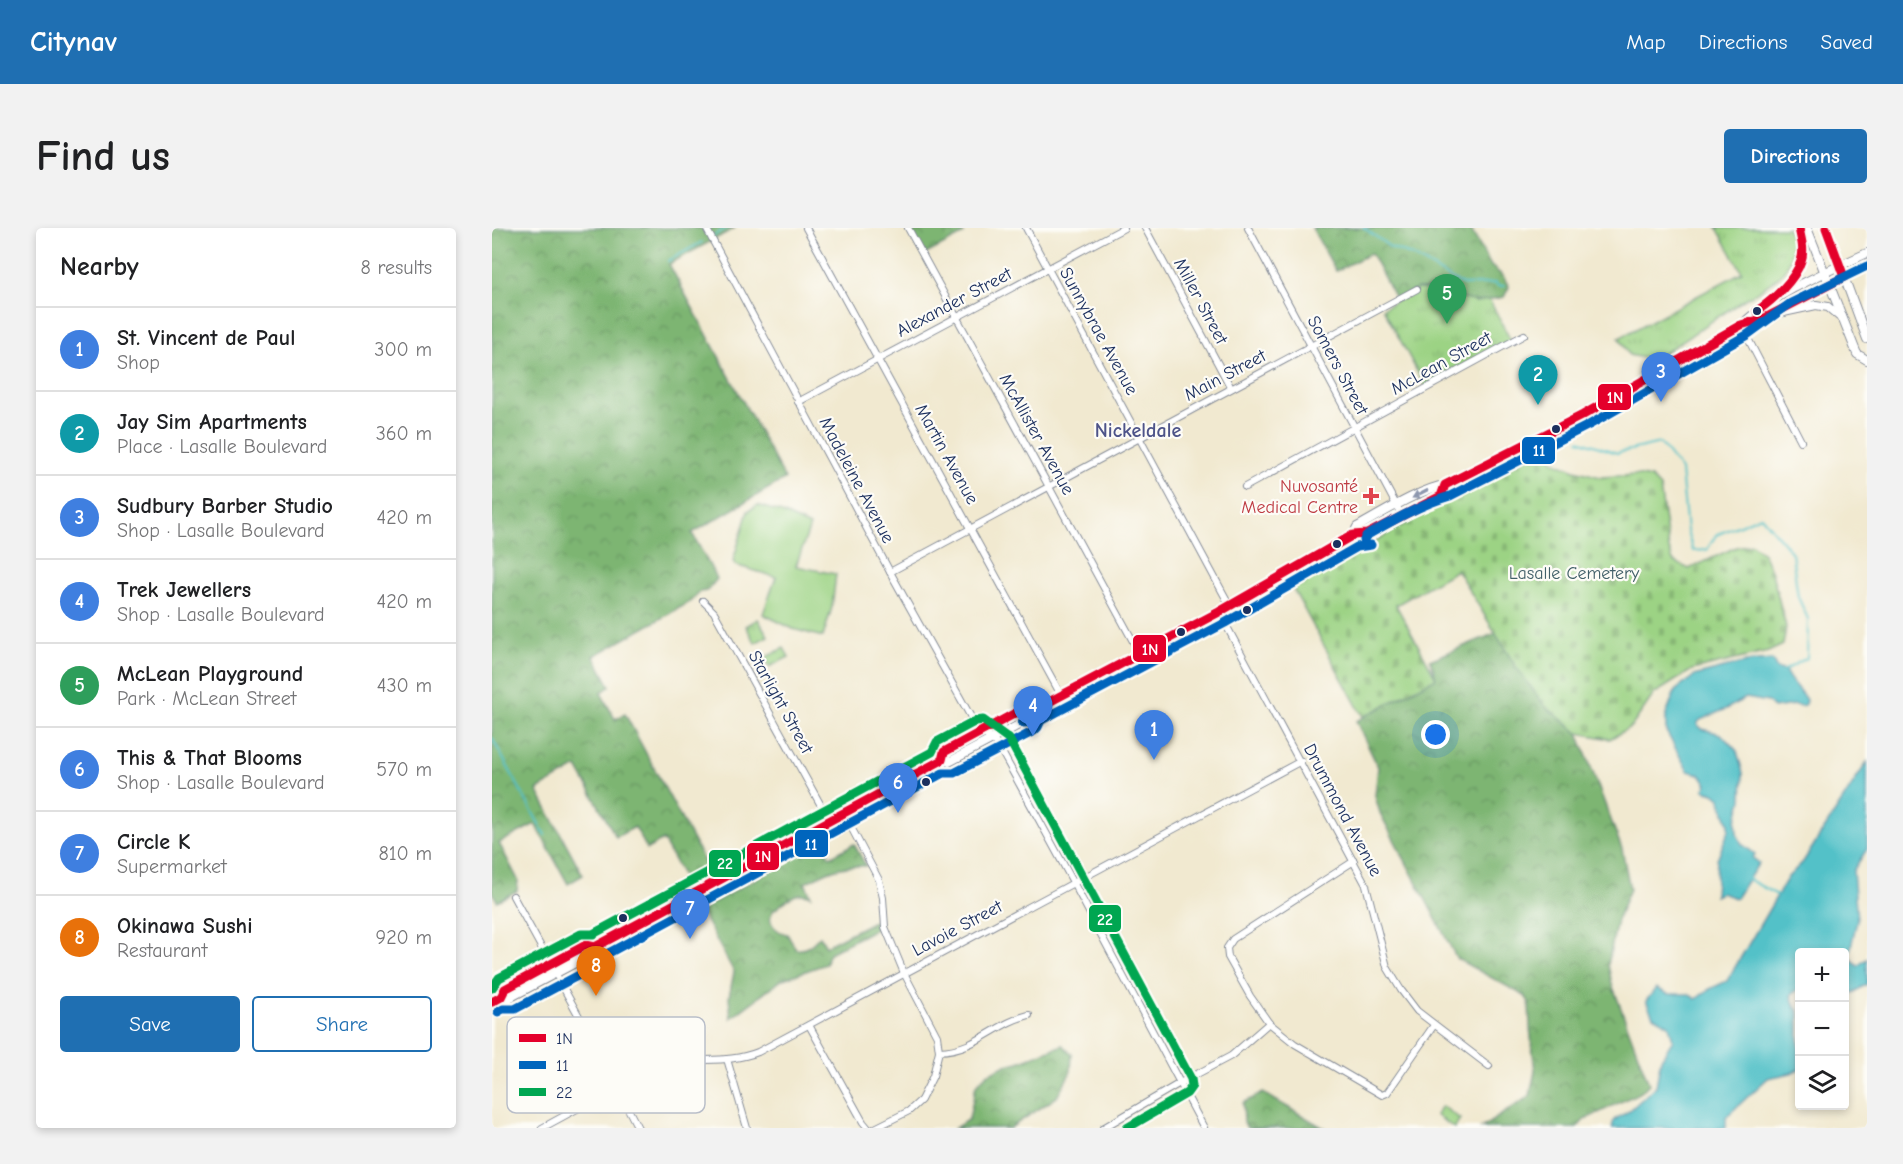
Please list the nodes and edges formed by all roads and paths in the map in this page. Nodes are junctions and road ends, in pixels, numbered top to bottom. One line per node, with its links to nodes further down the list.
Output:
1 (706, 228): 30 (street, Madeleine Avenue)
2 (806, 228): 27 (street, Martin Avenue)
3 (908, 228): 21 (street, McAllister Avenue)
4 (1026, 228): 14 (street, Sunnybrae Avenue)
5 (1124, 228): 14 (street, Alexander Street)
6 (1145, 228): 29 (street, Miller Street)
7 (1248, 228): 26 (street, Somers Street)
8 (1799, 228): 19 (main road)
9 (1807, 228): 15 (main road)
10 (1826, 228): 13 (main road)
11 (1867, 253): 13 (main road)
12 (1867, 264): 16 (main road)
13 (1840, 266): 15 (main road); 16 (main road)
14 (1048, 268): 21 (street, Alexander Street); 32 (street, Sunnybrae Avenue)
15 (1825, 273): 17 (main road); 19 (main road)
16 (1844, 277): 17 (main road); 25 (main road)
17 (1829, 284): 20 (main road); 22 (main road)
18 (1417, 289): 26 (street, Main Street)
19 (1770, 303): 23 (main road)
20 (1772, 315): 22 (main road); 23 (main road)
21 (957, 317): 27 (street, Alexander Street); 35 (street, McAllister Avenue)
22 (1841, 318): 28 (main road)
23 (1741, 325): 33 (street); 34 (main road)
24 (1524, 335): 31 (street, McLean Street)
25 (1867, 339)
26 (1311, 346): 29 (street, Main Street); 31 (street, Somers Street)
27 (878, 360): 30 (street, Alexander Street); 39 (street, Martin Avenue)
28 (1867, 360)
29 (1231, 388): 32 (street, Main Street)
30 (798, 402): 41 (street, Madeleine Avenue)
31 (1355, 427): 36 (street, McLean Street); 37 (street, Somers Street)
32 (1140, 437): 35 (street, Main Street); 43 (street, Sunnybrae Avenue)
33 (1801, 441)
34 (1445, 485): 37 (main road, one-way to 37); 38 (main road)
35 (1049, 486): 39 (street, Main Street); 45 (street, McAllister Avenue)
36 (1245, 487)
37 (1397, 506): 38 (street, Somers Street); 40 (main road)
38 (1402, 516): 40 (main road)
39 (970, 529): 41 (street, Main Street); 46 (street, Martin Avenue)
40 (1353, 535): 43 (main road)
41 (890, 572): 48 (street, Madeleine Avenue)
42 (703, 601): 53 (street, Starlight Street)
43 (1230, 606): 44 (main road)
44 (1219, 612): 45 (main road); 51 (street, Drummond Avenue)
45 (1140, 654): 46 (main road)
46 (1061, 695): 47 (main road)
47 (1032, 711): 48 (main road); 49 (main road)
48 (981, 732): 49 (street, Madeleine Avenue); 50 (main road)
49 (991, 740): 50 (main road); 55 (street, Madeleine Avenue)
50 (942, 760): 52 (main road)
51 (1300, 761): 54 (street, Drummond Avenue); 55 (street, Lavoie Street)
52 (843, 812): 53 (main road); 60 (street)
53 (829, 820): 57 (main road)
54 (1354, 861): 65 (street); 67 (street, Drummond Avenue)
55 (1073, 882): 60 (street, Lavoie Street); 72 (street, Madeleine Avenue)
56 (513, 896): 58 (street)
57 (595, 947): 58 (main road); 59 (main road)
58 (550, 963): 59 (street); 61 (main road)
59 (556, 973): 61 (main road); 64 (street)
60 (904, 973): 66 (street, Lavoie Street); 68 (street)
61 (501, 998): 62 (main road)
62 (492, 1002)
63 (1029, 1015): 68 (street)
64 (580, 1017)
65 (1269, 1023): 67 (street); 72 (street)
66 (809, 1025): 70 (street, Lavoie Street); 78 (street)
67 (1434, 1025): 71 (street, Drummond Avenue)
68 (939, 1051): 79 (street)
69 (705, 1059): 70 (street, Lavoie Street)
70 (727, 1059): 77 (street)
71 (1489, 1066)
72 (1180, 1083): 80 (street); 81 (street, Madeleine Avenue)
73 (569, 1113): 75 (street, Lavoie Street)
74 (631, 1113): 76 (street)
75 (542, 1128)
76 (639, 1128)
77 (747, 1128)
78 (868, 1128)
79 (875, 1128)
80 (1103, 1128)
81 (1204, 1128)

